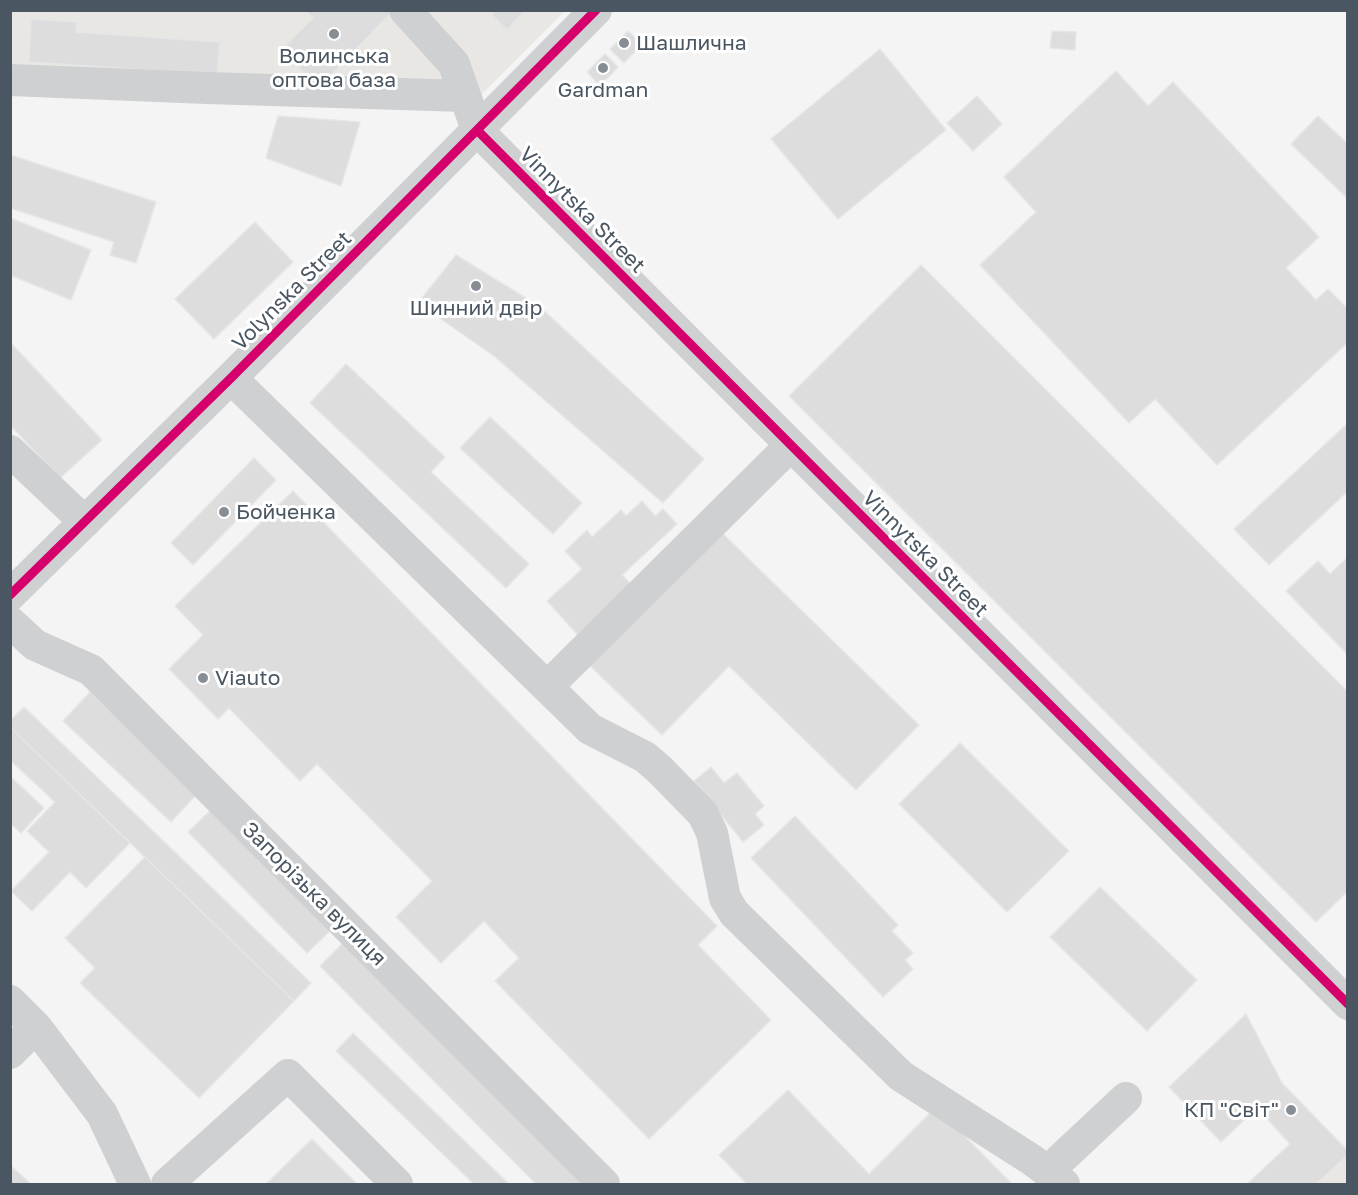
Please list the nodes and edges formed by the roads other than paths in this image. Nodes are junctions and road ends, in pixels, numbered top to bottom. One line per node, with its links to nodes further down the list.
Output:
1 (597, 10): 5 (street, Volynska Street)
2 (422, 17): 4 (street)
3 (10, 80): 4 (street)
4 (465, 96): 5 (street)
5 (477, 130): 6 (street, Volynska Street); 7 (street, Vinnytska Street)
6 (231, 378): 9 (street, Volynska Street); 12 (street)
7 (791, 445): 12 (street); 14 (street, Vinnytska Street)
8 (10, 451): 9 (street)
9 (85, 522): 10 (street, Volynska Street)
10 (10, 595)
11 (10, 622): 22 (street, Запорізька вулиця)
12 (547, 687): 18 (street)
13 (10, 1001): 15 (street)
14 (1347, 1004)
15 (36, 1027): 16 (street); 19 (street)
16 (10, 1053)
17 (1126, 1098): 18 (street)
18 (1056, 1178)
19 (135, 1185)
20 (167, 1185): 21 (street)
21 (397, 1185)
22 (604, 1185)

